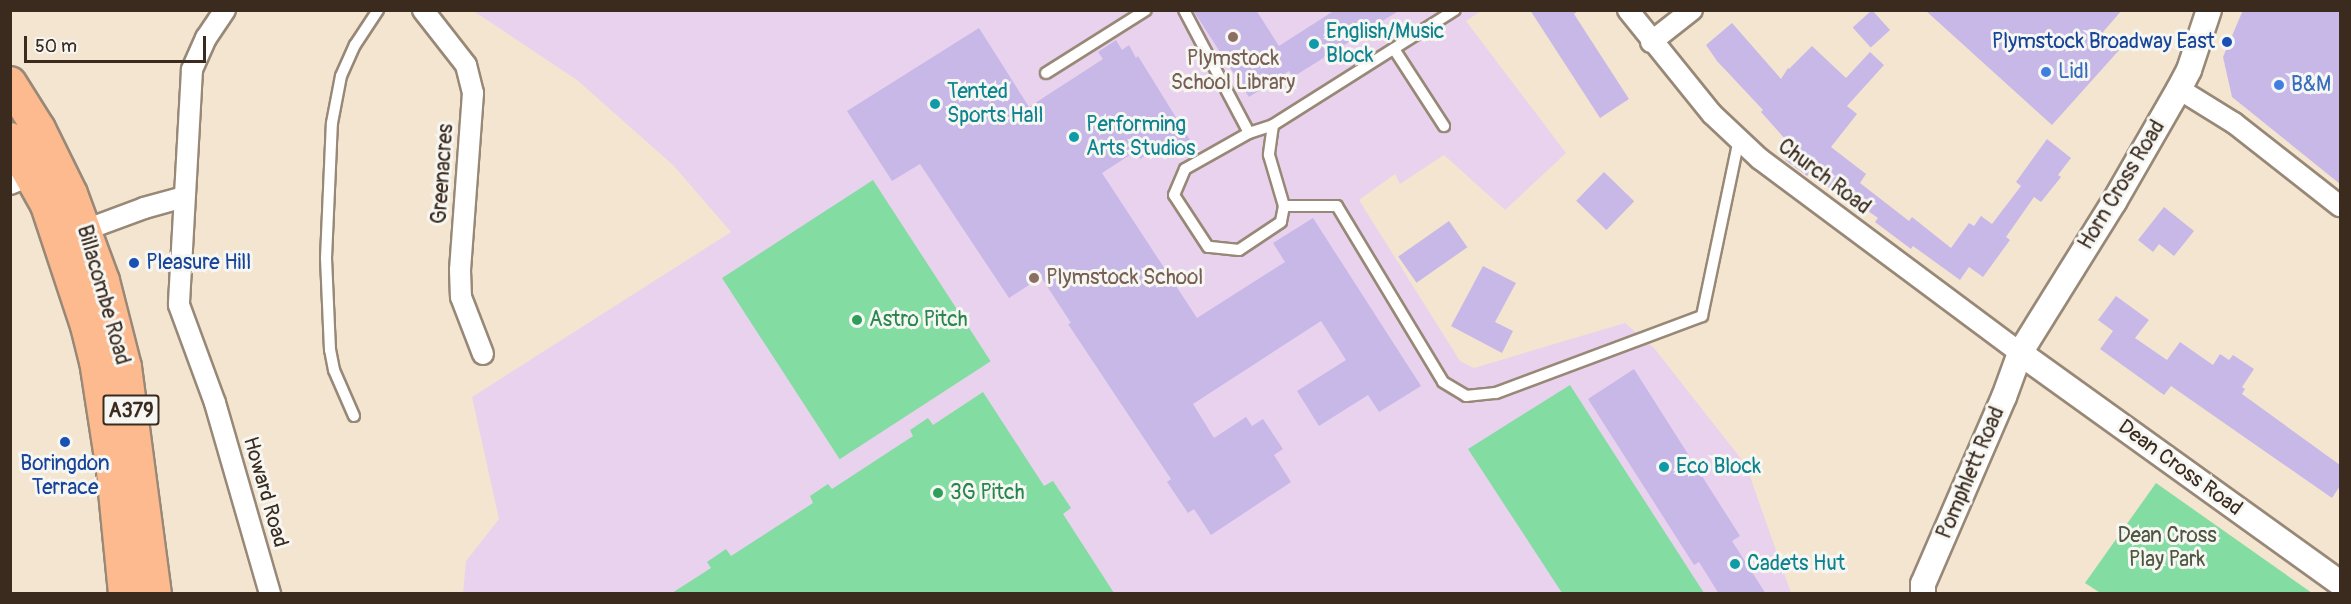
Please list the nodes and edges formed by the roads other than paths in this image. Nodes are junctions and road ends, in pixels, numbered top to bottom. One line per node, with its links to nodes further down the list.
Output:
1 (225, 10): 21 (street)
2 (378, 10): 27 (lane)
3 (423, 10): 26 (street, Greenacres)
4 (1146, 10): 12 (lane)
5 (1184, 10): 17 (lane)
6 (1455, 10): 11 (lane)
7 (1628, 10): 10 (street, Church Road)
8 (1692, 10): 10 (street)
9 (2209, 10): 14 (street, Horn Cross Road)
10 (1651, 42): 18 (street, Church Road)
11 (1394, 49): 15 (lane); 16 (lane)
12 (1046, 73)
13 (10, 83): 24 (main road, Billacombe Road / A379)
14 (2179, 89): 23 (street); 25 (street, Horn Cross Road)
15 (1273, 125): 17 (lane); 22 (lane)
16 (1444, 126)
17 (1249, 133): 22 (lane)
18 (1739, 139): 22 (lane); 25 (street, Church Road)
19 (10, 140): 20 (main road, Billacombe Road / A379)
20 (21, 179): 29 (main road, Billacombe Road / A379)
21 (184, 197): 24 (street); 31 (street, Howard Road)
22 (1284, 206)
23 (2340, 206)
24 (85, 230): 30 (main road, Billacombe Road / A379)
25 (2020, 353): 28 (street, Dean Cross Road); 32 (street, Pomphlett Road)
26 (483, 354)
27 (354, 416)
28 (2340, 583)
29 (125, 594)
30 (155, 594)
31 (270, 594)
32 (1923, 594)

